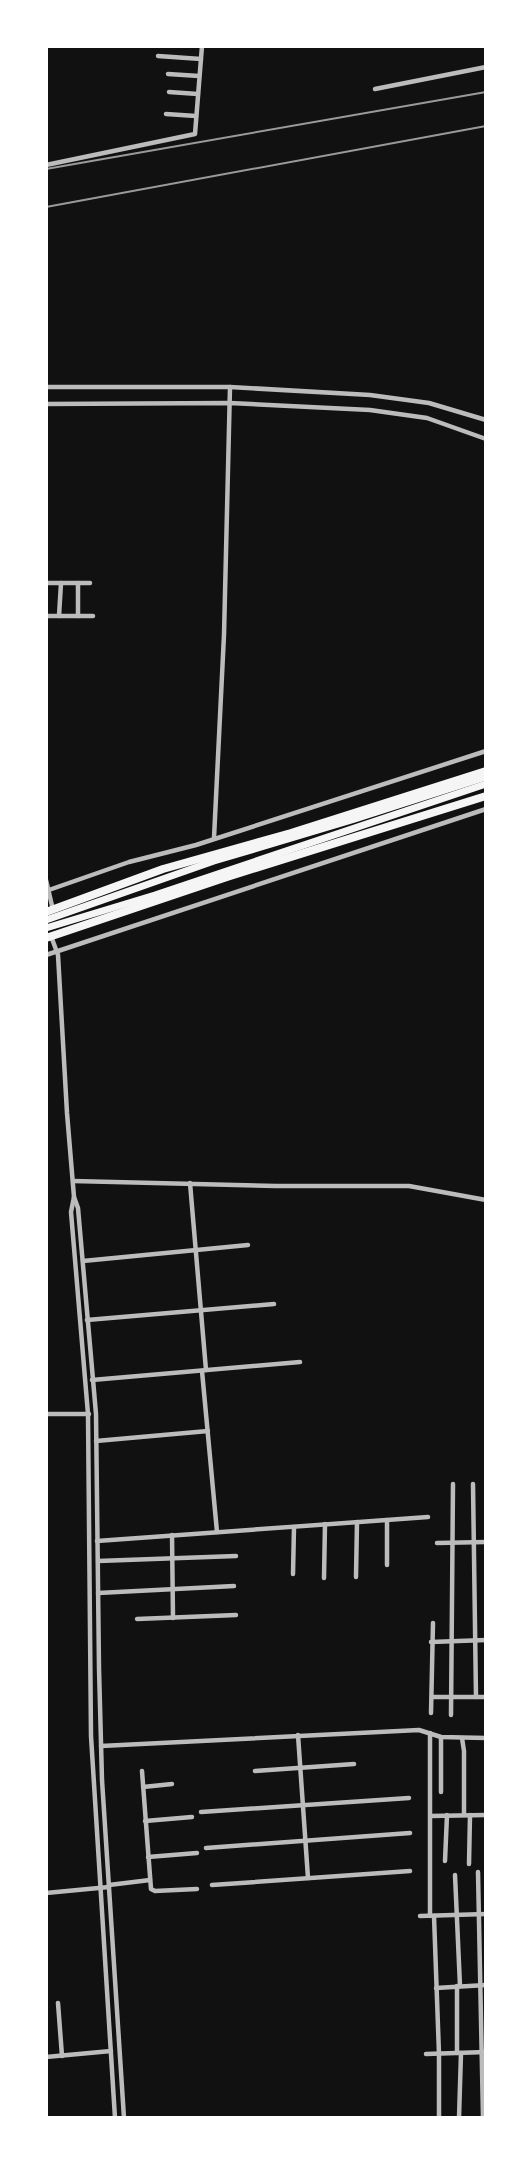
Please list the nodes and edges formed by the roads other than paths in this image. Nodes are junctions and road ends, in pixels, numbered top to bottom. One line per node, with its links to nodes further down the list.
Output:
1 (202, 46): 3 (street)
2 (158, 56): 3 (street)
3 (201, 59): 6 (street)
4 (486, 67): 7 (street)
5 (168, 74): 6 (street)
6 (200, 76): 9 (street)
7 (375, 89)
8 (169, 92): 9 (street)
9 (198, 94): 11 (street)
10 (166, 114): 11 (street)
11 (196, 116): 12 (street)
12 (46, 165)
13 (46, 387): 14 (street)
14 (230, 387): 15 (street); 17 (street)
15 (230, 403): 16 (street); 18 (street); 33 (street)
16 (46, 404)
17 (486, 420)
18 (486, 438)
19 (78, 583): 20 (street); 22 (street); 25 (street)
20 (90, 583)
21 (46, 584): 22 (street)
22 (61, 584): 24 (street)
23 (46, 616): 24 (street)
24 (59, 616): 25 (street)
25 (78, 616): 26 (street)
26 (93, 616)
27 (486, 751): 33 (street)
28 (486, 771): 36 (highway)
29 (486, 777): 37 (main road)
30 (486, 784): 38 (main road)
31 (486, 796): 39 (highway)
32 (486, 809): 40 (street)
33 (214, 838): 35 (street)
34 (46, 880): 35 (street)
35 (48, 890): 36 (street)
36 (50, 911)
37 (46, 920)
38 (46, 928)
39 (49, 937): 40 (street)
40 (57, 951): 41 (street); 42 (street)
41 (46, 955)
42 (73, 1181): 43 (street); 44 (street)
43 (190, 1183): 45 (street); 47 (street)
44 (74, 1197): 48 (street); 57 (street)
45 (486, 1200)
46 (248, 1245): 47 (street)
47 (196, 1249): 48 (street); 50 (street)
48 (82, 1261): 51 (street)
49 (274, 1305): 50 (street)
50 (201, 1311): 51 (street); 53 (street)
51 (87, 1320): 54 (street)
52 (300, 1362): 53 (street)
53 (204, 1370): 54 (street); 58 (street)
54 (92, 1380): 55 (street)
55 (96, 1413): 57 (street); 59 (street)
56 (46, 1414): 57 (street)
57 (88, 1414): 134 (street)
58 (208, 1431): 59 (street); 67 (street)
59 (96, 1441): 69 (street)
60 (453, 1484): 70 (street)
61 (473, 1485): 71 (street)
62 (428, 1517): 63 (street)
63 (387, 1520): 64 (street); 77 (street)
64 (357, 1522): 65 (street); 79 (street)
65 (325, 1524): 66 (street); 80 (street)
66 (294, 1527): 67 (street); 78 (street)
67 (217, 1532): 68 (street)
68 (172, 1535): 69 (street); 75 (street)
69 (97, 1541): 76 (street)
70 (452, 1542): 71 (street); 73 (street); 91 (street)
71 (473, 1542): 72 (street); 89 (street)
72 (486, 1542)
73 (437, 1543)
74 (236, 1556): 75 (street)
75 (172, 1558): 76 (street); 82 (street)
76 (98, 1561): 83 (street)
77 (387, 1565)
78 (293, 1574)
79 (356, 1576)
80 (324, 1578)
81 (234, 1586): 82 (street)
82 (173, 1589): 83 (street); 85 (street)
83 (98, 1593): 103 (street)
84 (236, 1615): 85 (street)
85 (173, 1618): 86 (street)
86 (136, 1619)
87 (433, 1623): 90 (street)
88 (486, 1640): 89 (street)
89 (475, 1641): 91 (street); 94 (street)
90 (431, 1642): 91 (street); 93 (street)
91 (451, 1642): 92 (street)
92 (451, 1696): 93 (street); 94 (street); 97 (street)
93 (432, 1697): 96 (street)
94 (476, 1697): 95 (street)
95 (486, 1697)
96 (431, 1713)
97 (451, 1715)
98 (430, 1733): 99 (street); 100 (street); 117 (street)
99 (298, 1735): 103 (street); 105 (street)
100 (441, 1737): 101 (street); 110 (street)
101 (462, 1738): 102 (street); 115 (street)
102 (486, 1738)
103 (101, 1746): 132 (street)
104 (354, 1764): 105 (street)
105 (299, 1768): 107 (street); 112 (street)
106 (142, 1771): 109 (street)
107 (255, 1771)
108 (172, 1784): 109 (street)
109 (143, 1787): 119 (street)
110 (441, 1792)
111 (409, 1798): 112 (street)
112 (303, 1805): 113 (street); 121 (street)
113 (201, 1812)
114 (447, 1815): 115 (street); 117 (street); 125 (street)
115 (467, 1815): 116 (street); 126 (street)
116 (486, 1815)
117 (430, 1816): 141 (street)
118 (192, 1817): 119 (street)
119 (146, 1821): 124 (street)
120 (410, 1833): 121 (street)
121 (305, 1842): 122 (street); 130 (street)
122 (206, 1848)
123 (197, 1852): 124 (street)
124 (148, 1857): 131 (street)
125 (445, 1861)
126 (469, 1864)
127 (410, 1871): 130 (street)
128 (478, 1872): 137 (street)
129 (455, 1875): 139 (street)
130 (308, 1878): 133 (street)
131 (150, 1880): 132 (street); 135 (street)
132 (109, 1886): 134 (street); 154 (street)
133 (212, 1886)
134 (100, 1888): 136 (street); 146 (street)
135 (197, 1889)
136 (46, 1893)
137 (478, 1914): 138 (street); 139 (street); 142 (street)
138 (486, 1914)
139 (457, 1915): 141 (street); 143 (street)
140 (420, 1916): 141 (street)
141 (432, 1916): 144 (street)
142 (483, 1985): 143 (street); 147 (street)
143 (458, 1986): 144 (street); 148 (street)
144 (436, 1988): 150 (street)
145 (58, 2003): 151 (street)
146 (111, 2051): 151 (street); 153 (street)
147 (484, 2052): 148 (street); 157 (street)
148 (459, 2053): 150 (street); 156 (street)
149 (426, 2054): 150 (street)
150 (439, 2054): 155 (street)
151 (62, 2056): 152 (street)
152 (46, 2057)
153 (115, 2118)
154 (124, 2118)
155 (439, 2118)
156 (459, 2118)
157 (483, 2118)

